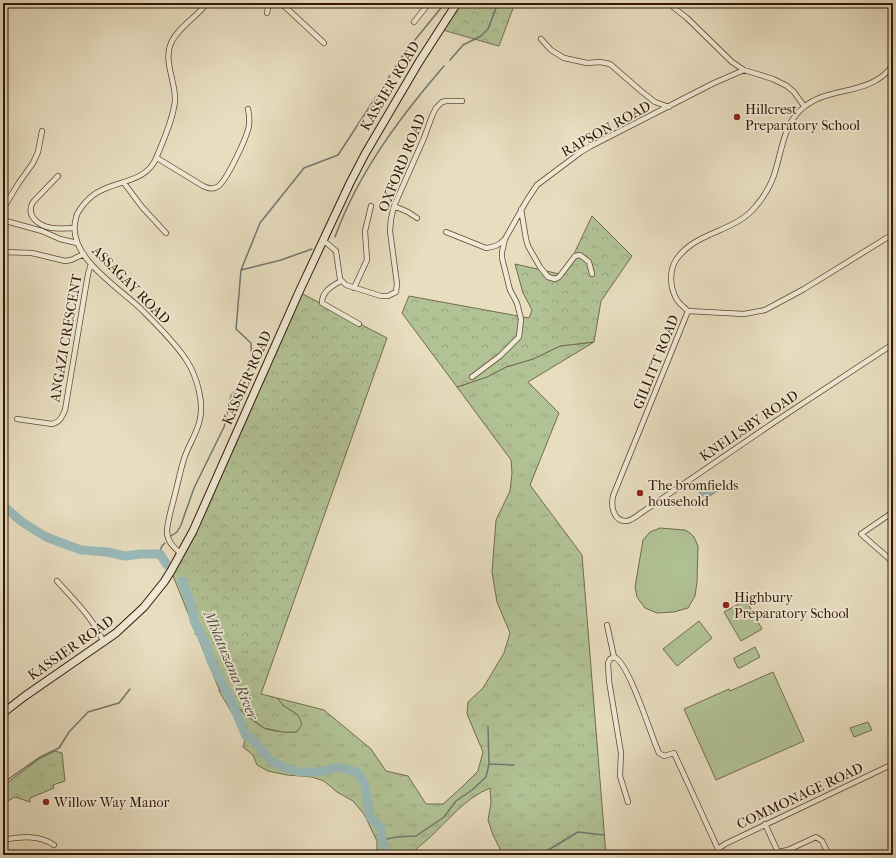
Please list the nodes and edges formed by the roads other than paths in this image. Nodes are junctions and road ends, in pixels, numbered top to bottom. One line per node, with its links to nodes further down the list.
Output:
1 (207, 3): 18 (street)
2 (269, 3): 7 (street)
3 (281, 3): 10 (street)
4 (429, 3): 8 (street)
5 (457, 3): 32 (main road, KASSIER ROAD)
6 (668, 3): 12 (street)
7 (267, 12)
8 (414, 22)
9 (541, 39): 15 (street)
10 (324, 43)
11 (893, 65): 14 (street, GILLITT ROAD)
12 (744, 70): 14 (street); 15 (street, RAPSON ROAD)
13 (462, 101): 22 (street, OXFORD ROAD)
14 (804, 106): 40 (street, GILLITT ROAD)
15 (669, 107): 24 (street, RAPSON ROAD)
16 (248, 109): 18 (street)
17 (42, 131): 23 (street)
18 (157, 158): 20 (street)
19 (58, 176): 27 (street)
20 (124, 183): 27 (street); 29 (street)
21 (370, 206): 39 (street)
22 (394, 206): 26 (street); 39 (street, OXFORD ROAD)
23 (3, 209)
24 (522, 209): 31 (street, RAPSON ROAD); 37 (street)
25 (3, 217): 33 (street)
26 (417, 218)
27 (74, 228): 33 (street, ASSAGAY ROAD)
28 (446, 232): 31 (street)
29 (166, 233)
30 (893, 234): 40 (street)
31 (505, 239): 43 (street, RAPSON ROAD)
32 (323, 240): 38 (street); 47 (main road, KASSIER ROAD)
33 (77, 243): 35 (street, ASSAGAY ROAD)
34 (3, 252): 35 (street)
35 (84, 254): 36 (street, ASSAGAY ROAD)
36 (91, 264): 44 (street, ANGAZI CRESCENT); 47 (street, ASSAGAY ROAD)
37 (592, 274)
38 (341, 281): 39 (street, OXFORD ROAD); 41 (street)
39 (354, 288)
40 (688, 311): 46 (street, GILLITT ROAD)
41 (359, 324)
42 (893, 344): 46 (street, KNELLSBY ROAD)
43 (472, 377)
44 (17, 419)
45 (893, 512): 48 (street)
46 (617, 517)
47 (181, 554): 51 (main road, KASSIER ROAD)
48 (893, 562)
49 (57, 581): 51 (street)
50 (607, 625): 52 (street)
51 (104, 643): 53 (main road, KASSIER ROAD)
52 (614, 657): 55 (street); 59 (street)
53 (3, 713)
54 (893, 764): 56 (street, COMMONAGE ROAD)
55 (628, 802)
56 (765, 824): 59 (street, COMMONAGE ROAD); 60 (street)
57 (3, 840): 58 (street)
58 (54, 845)
59 (718, 849): 61 (street)
60 (778, 852): 62 (street); 63 (street)
61 (714, 855)
62 (772, 855)
63 (829, 855)

